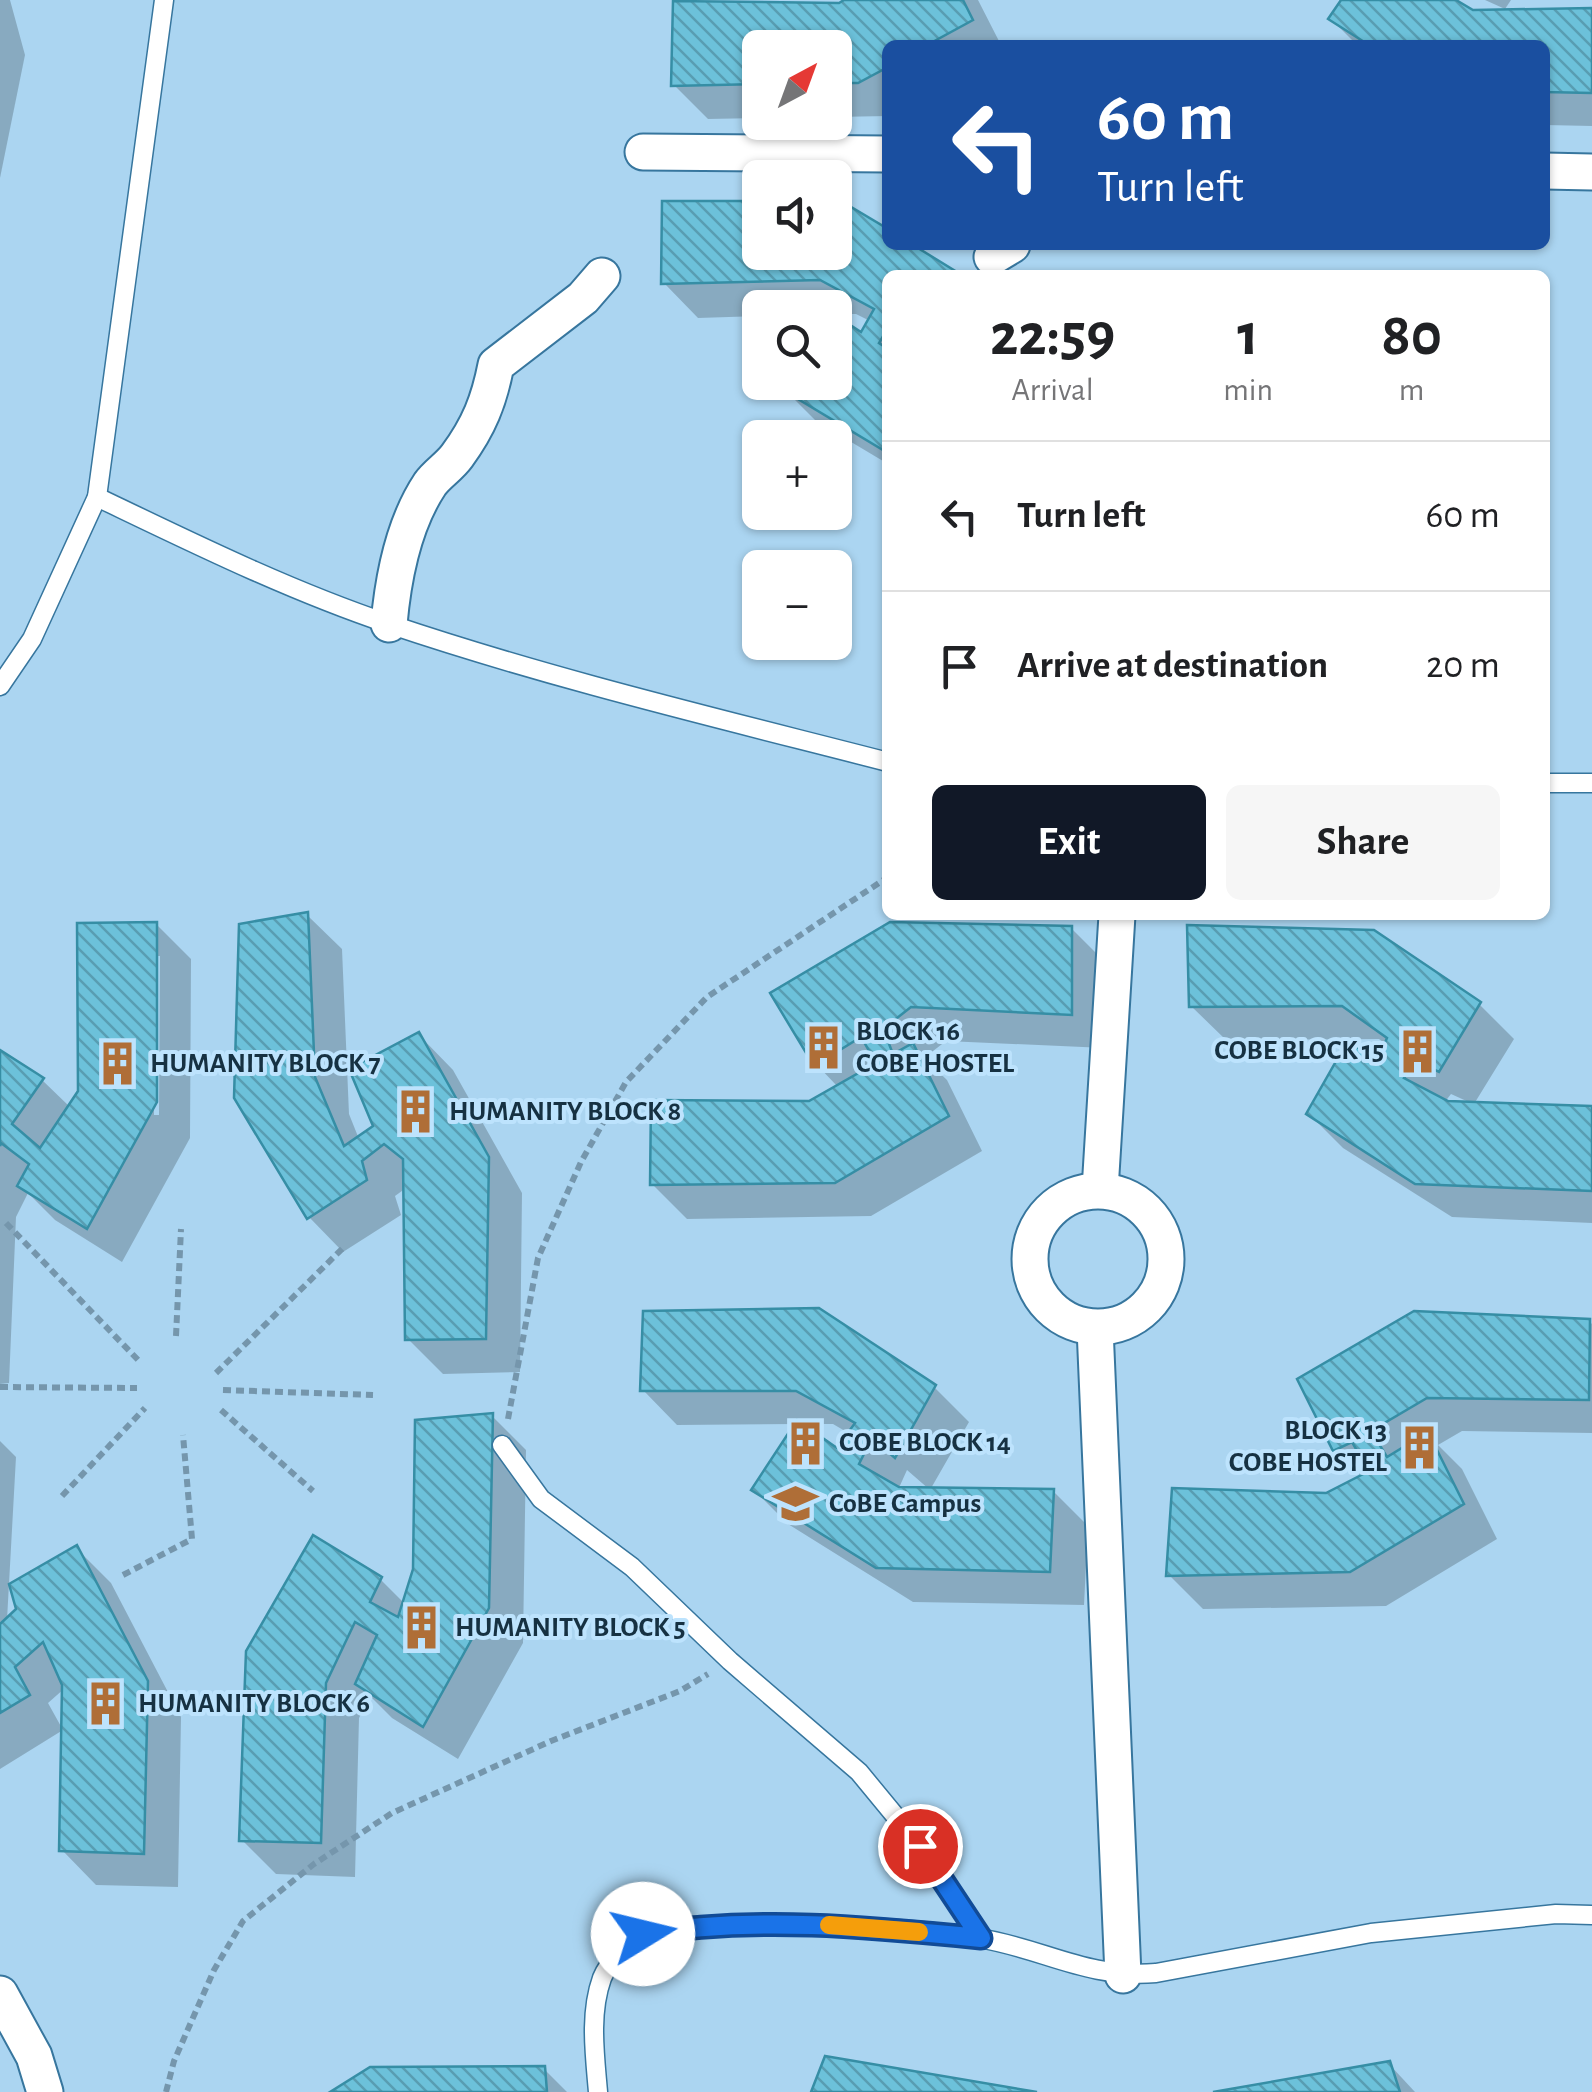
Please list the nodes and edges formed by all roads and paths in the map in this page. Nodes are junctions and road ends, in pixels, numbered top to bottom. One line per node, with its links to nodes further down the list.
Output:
1 (164, 0): 7 (lane)
2 (643, 152): 3 (street)
3 (882, 154)
4 (1550, 171): 5 (street)
5 (1592, 172)
6 (602, 276): 8 (street)
7 (97, 497): 8 (lane); 9 (lane)
8 (389, 624): 10 (lane)
9 (0, 686)
10 (882, 760)
11 (1550, 783): 12 (lane)
12 (1592, 783)
13 (882, 881): 30 (path)
14 (1117, 920): 15 (street)
15 (1100, 1190): 19 (street); 19 (street)
16 (6, 1223): 21 (path)
17 (181, 1229): 20 (path)
18 (343, 1248): 22 (path)
19 (1095, 1328): 37 (street)
20 (176, 1336)
21 (140, 1362)
22 (216, 1373)
23 (0, 1388): 24 (path)
24 (137, 1388)
25 (223, 1390): 26 (path)
26 (374, 1395)
27 (145, 1408): 32 (path)
28 (221, 1410): 31 (path)
29 (184, 1435): 33 (path)
30 (502, 1445): 34 (lane)
31 (313, 1491)
32 (62, 1496)
33 (123, 1575)
34 (730, 1661): 36 (lane); 40 (path)
35 (1592, 1915): 37 (lane)
36 (981, 1938): 37 (lane); 41 (lane)
37 (1123, 1976)
38 (0, 1994): 39 (street)
39 (46, 2092)
40 (166, 2092)
41 (598, 2092)

